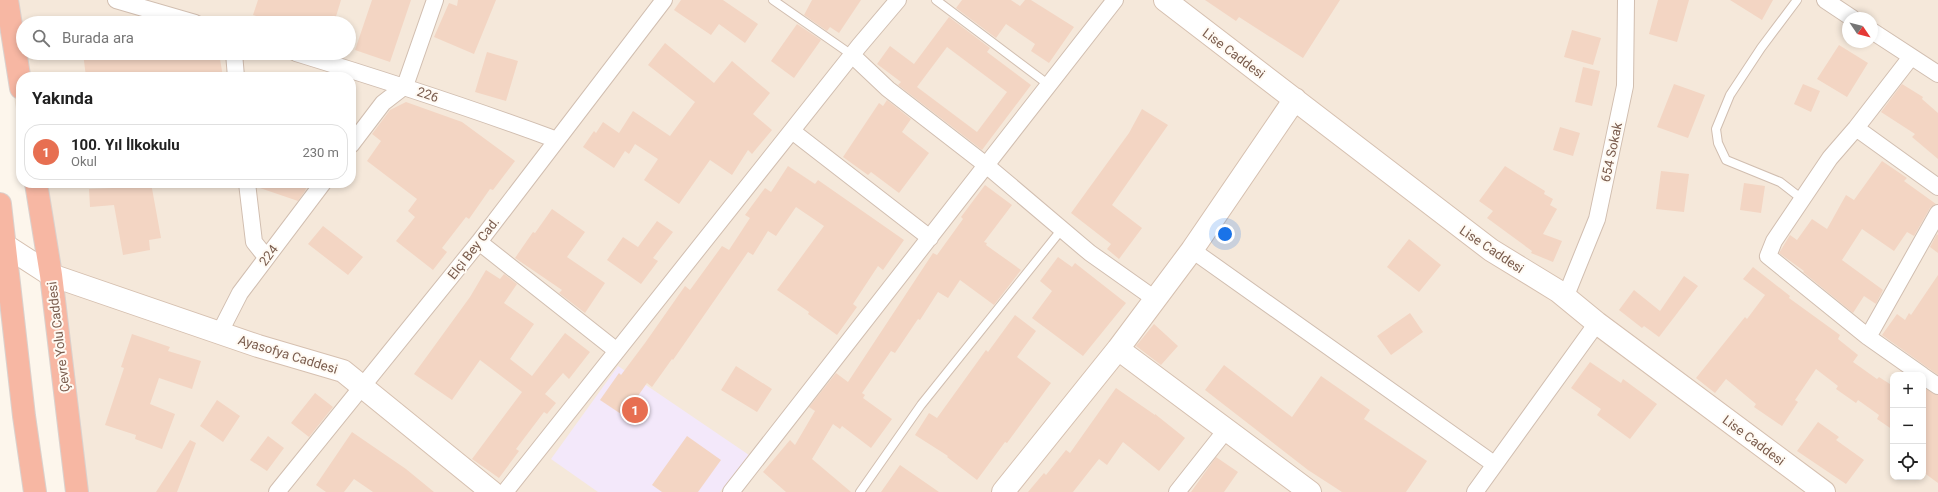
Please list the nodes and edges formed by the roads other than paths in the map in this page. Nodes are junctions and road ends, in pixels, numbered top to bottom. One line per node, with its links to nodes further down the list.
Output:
1 (7, 0): 17 (highway)
2 (116, 0): 14 (street)
3 (435, 0): 26 (street)
4 (664, 0): 31 (street, Elçi Bey Cad.)
5 (773, 0): 16 (lane)
6 (898, 0): 16 (street)
7 (936, 0): 25 (lane)
8 (1115, 0): 25 (street)
9 (1165, 0): 27 (street, Lise Caddesi)
10 (1626, 0): 47 (street, 654 Sokak)
11 (1797, 0): 37 (lane)
12 (1825, 0): 13 (street)
13 (1843, 12)
14 (171, 16)
15 (1878, 35): 18 (street)
16 (852, 55): 29 (street); 32 (street)
17 (16, 57)
18 (1910, 57): 24 (street); 28 (street)
19 (17, 60): 22 (highway)
20 (235, 60): 23 (street)
21 (319, 60): 26 (street, 226)
22 (18, 72)
23 (236, 72)
24 (1938, 74)
25 (1049, 85): 32 (street)
26 (404, 86): 30 (street); 31 (street, 226)
27 (1295, 99): 44 (street); 47 (street, Lise Caddesi)
28 (1856, 128): 33 (street); 37 (street)
29 (792, 131): 41 (street); 53 (street)
30 (356, 138)
31 (557, 140): 42 (street, Elçi Bey Cad.)
32 (986, 165): 40 (street); 41 (street)
33 (1938, 187)
34 (37, 188): 46 (highway, Çevre Yolu Caddesi)
35 (248, 188): 45 (street)
36 (319, 188): 45 (street, 224)
37 (1802, 199): 51 (street)
38 (0, 204): 43 (highway)
39 (1938, 213): 51 (street)
40 (1062, 229): 48 (street); 66 (lane)
41 (930, 238): 65 (street)
42 (479, 242): 53 (street); 56 (street, Elçi Bey Cad.)
43 (3, 243): 46 (street, Ayasofya Caddesi); 60 (highway)
44 (1192, 250): 48 (street); 59 (street)
45 (266, 257): 50 (street, 224)
46 (51, 275): 50 (street, Ayasofya Caddesi); 61 (highway, Çevre Yolu Caddesi)
47 (1566, 298): 49 (street, Lise Caddesi)
48 (1155, 299): 52 (street)
49 (1597, 324): 59 (street); 71 (street, Lise Caddesi)
50 (220, 332): 56 (street, Ayasofya Caddesi)
51 (1868, 337): 54 (street)
52 (1118, 349): 58 (street); 67 (street)
53 (617, 351): 64 (street)
54 (1918, 372)
55 (1926, 378): 57 (street)
56 (363, 386): 62 (street, Elçi Bey Cad.); 63 (street, Ayasofya Caddesi)
57 (1938, 386)
58 (1226, 430): 68 (street); 69 (street)
59 (1494, 464): 70 (street)
60 (35, 492)
61 (77, 492)
62 (277, 492)
63 (492, 492)
64 (505, 492)
65 (731, 492)
66 (860, 492)
67 (1003, 492)
68 (1177, 492)
69 (1310, 492)
70 (1475, 492)
71 (1824, 492)

